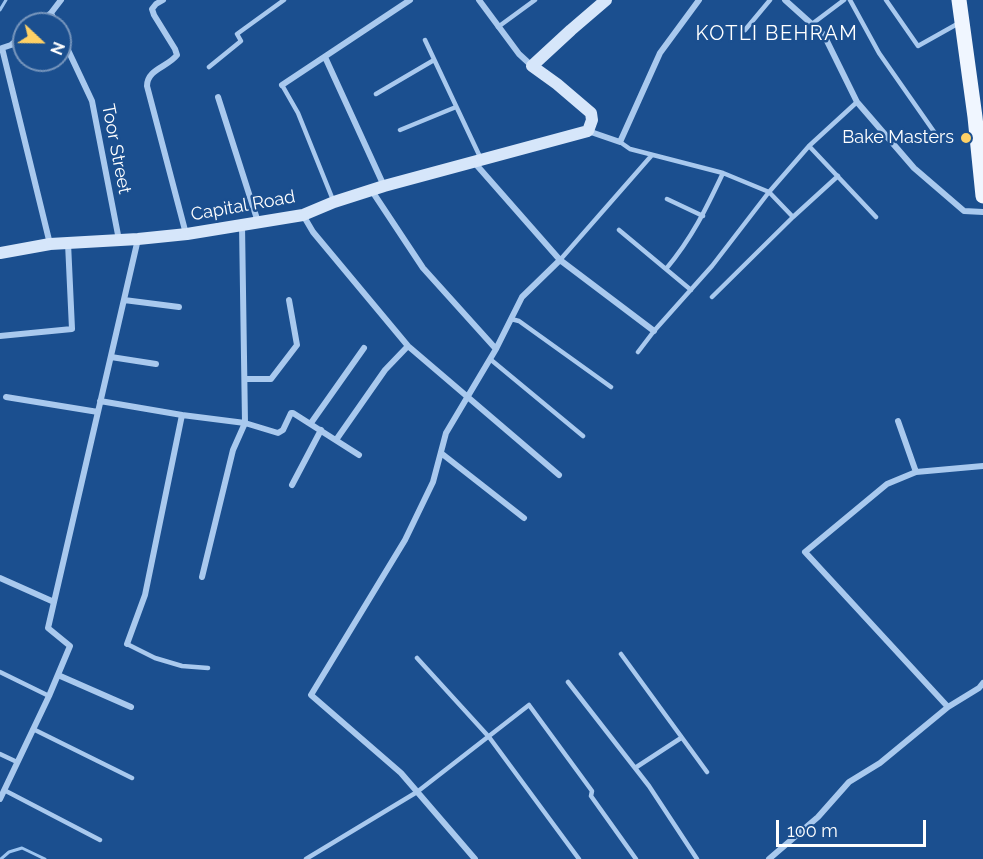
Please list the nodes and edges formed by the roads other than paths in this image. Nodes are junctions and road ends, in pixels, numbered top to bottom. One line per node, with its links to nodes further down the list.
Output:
1 (61, 0): 15 (street)
2 (163, 0): 54 (street)
3 (284, 0): 26 (lane)
4 (410, 0): 22 (street)
5 (479, 0): 18 (street)
6 (535, 0): 18 (lane)
7 (606, 0): 25 (street)
8 (699, 0): 35 (street)
9 (770, 0): 19 (lane)
10 (785, 0): 17 (street)
11 (844, 0): 17 (lane)
12 (850, 0): 34 (lane)
13 (886, 0): 16 (lane)
14 (959, 0): 16 (main road)
15 (52, 12)
16 (962, 22): 43 (main road)
17 (812, 24): 30 (street)
18 (498, 27): 25 (street)
19 (745, 30)
20 (425, 40): 24 (lane)
21 (12, 44): 58 (street)
22 (325, 57): 27 (street); 41 (street)
23 (72, 58): 55 (street, Toor Street)
24 (434, 60): 28 (lane); 31 (lane)
25 (532, 66): 33 (street)
26 (209, 67)
27 (282, 85): 45 (lane)
28 (376, 94)
29 (218, 98): 51 (street)
30 (857, 102): 36 (lane); 46 (street)
31 (456, 107): 32 (lane); 38 (lane)
32 (400, 130)
33 (588, 131): 35 (street); 38 (street, Capital Road)
34 (937, 136)
35 (620, 142): 37 (lane)
36 (809, 146): 40 (lane); 42 (lane)
37 (652, 155): 39 (lane); 60 (lane)
38 (477, 160): 41 (street, Capital Road); 60 (street)
39 (723, 173): 42 (lane); 48 (lane)
40 (838, 176): 49 (lane); 50 (lane)
41 (378, 188): 45 (street, Capital Road); 72 (street)
42 (769, 192): 49 (lane); 62 (lane)
43 (983, 195)
44 (667, 200): 48 (lane)
45 (334, 202): 47 (street, Capital Road)
46 (983, 212)
47 (303, 215): 51 (street, Capital Road); 70 (street)
48 (703, 216): 61 (lane)
49 (793, 216): 63 (lane)
50 (876, 218)
51 (258, 222): 52 (street, Capital Road)
52 (242, 225): 54 (street, Capital Road); 77 (street)
53 (619, 230): 61 (lane)
54 (187, 234): 56 (street, Capital Road)
55 (119, 240): 56 (street, Capital Road); 57 (street, Capital Road)
56 (138, 240): 64 (street)
57 (68, 243): 58 (street, Capital Road); 69 (street)
58 (50, 244): 59 (street, Capital Road)
59 (0, 253)
60 (560, 260): 67 (street); 68 (street)
61 (666, 269): 62 (lane)
62 (691, 290): 68 (lane)
63 (712, 297)
64 (124, 300): 66 (street); 74 (street)
65 (289, 300): 77 (street)
66 (179, 307)
67 (511, 319): 72 (street); 78 (lane)
68 (654, 332): 73 (lane)
69 (0, 336)
70 (408, 346): 79 (street); 89 (street)
71 (364, 348): 86 (street)
72 (496, 349): 75 (street)
73 (638, 352)
74 (111, 357): 76 (street); 81 (street)
75 (490, 359): 79 (street); 88 (lane)
76 (156, 364)
77 (245, 379): 85 (street)
78 (611, 387)
79 (468, 396): 90 (street); 94 (street)
80 (6, 397): 82 (street)
81 (100, 401): 82 (street); 83 (street)
82 (98, 412): 99 (street)
83 (182, 415): 85 (street); 100 (street)
84 (898, 421): 93 (street)
85 (245, 423): 86 (street); 97 (street)
86 (310, 423): 87 (street)
87 (321, 430): 89 (street); 95 (street)
88 (583, 436)
89 (336, 440): 91 (street)
90 (441, 453): 96 (street); 120 (street)
91 (359, 454)
92 (983, 466): 93 (street)
93 (916, 472): 110 (street)
94 (559, 475)
95 (292, 485)
96 (524, 518)
97 (202, 577)
98 (0, 578): 99 (street)
99 (54, 602): 105 (street)
100 (127, 644): 103 (lane)
101 (621, 654): 113 (lane)
102 (417, 658): 112 (lane)
103 (208, 668)
104 (0, 672): 108 (lane)
105 (58, 675): 108 (street); 109 (street)
106 (568, 682): 116 (lane)
107 (983, 682): 110 (street)
108 (49, 696): 111 (street)
109 (131, 707)
110 (948, 707): 128 (street)
111 (33, 729): 115 (street); 118 (lane)
112 (489, 737): 120 (lane); 125 (lane); 126 (lane)
113 (681, 738): 116 (lane); 117 (lane)
114 (0, 754): 115 (lane)
115 (17, 762): 119 (street)
116 (635, 768): 127 (lane)
117 (707, 772)
118 (132, 778)
119 (4, 790): 121 (street); 122 (lane)
120 (417, 792): 123 (lane); 124 (street)
121 (0, 799)
122 (100, 840)
123 (306, 859)
124 (475, 859)
125 (579, 859)
126 (636, 859)
127 (697, 859)
128 (769, 859)

